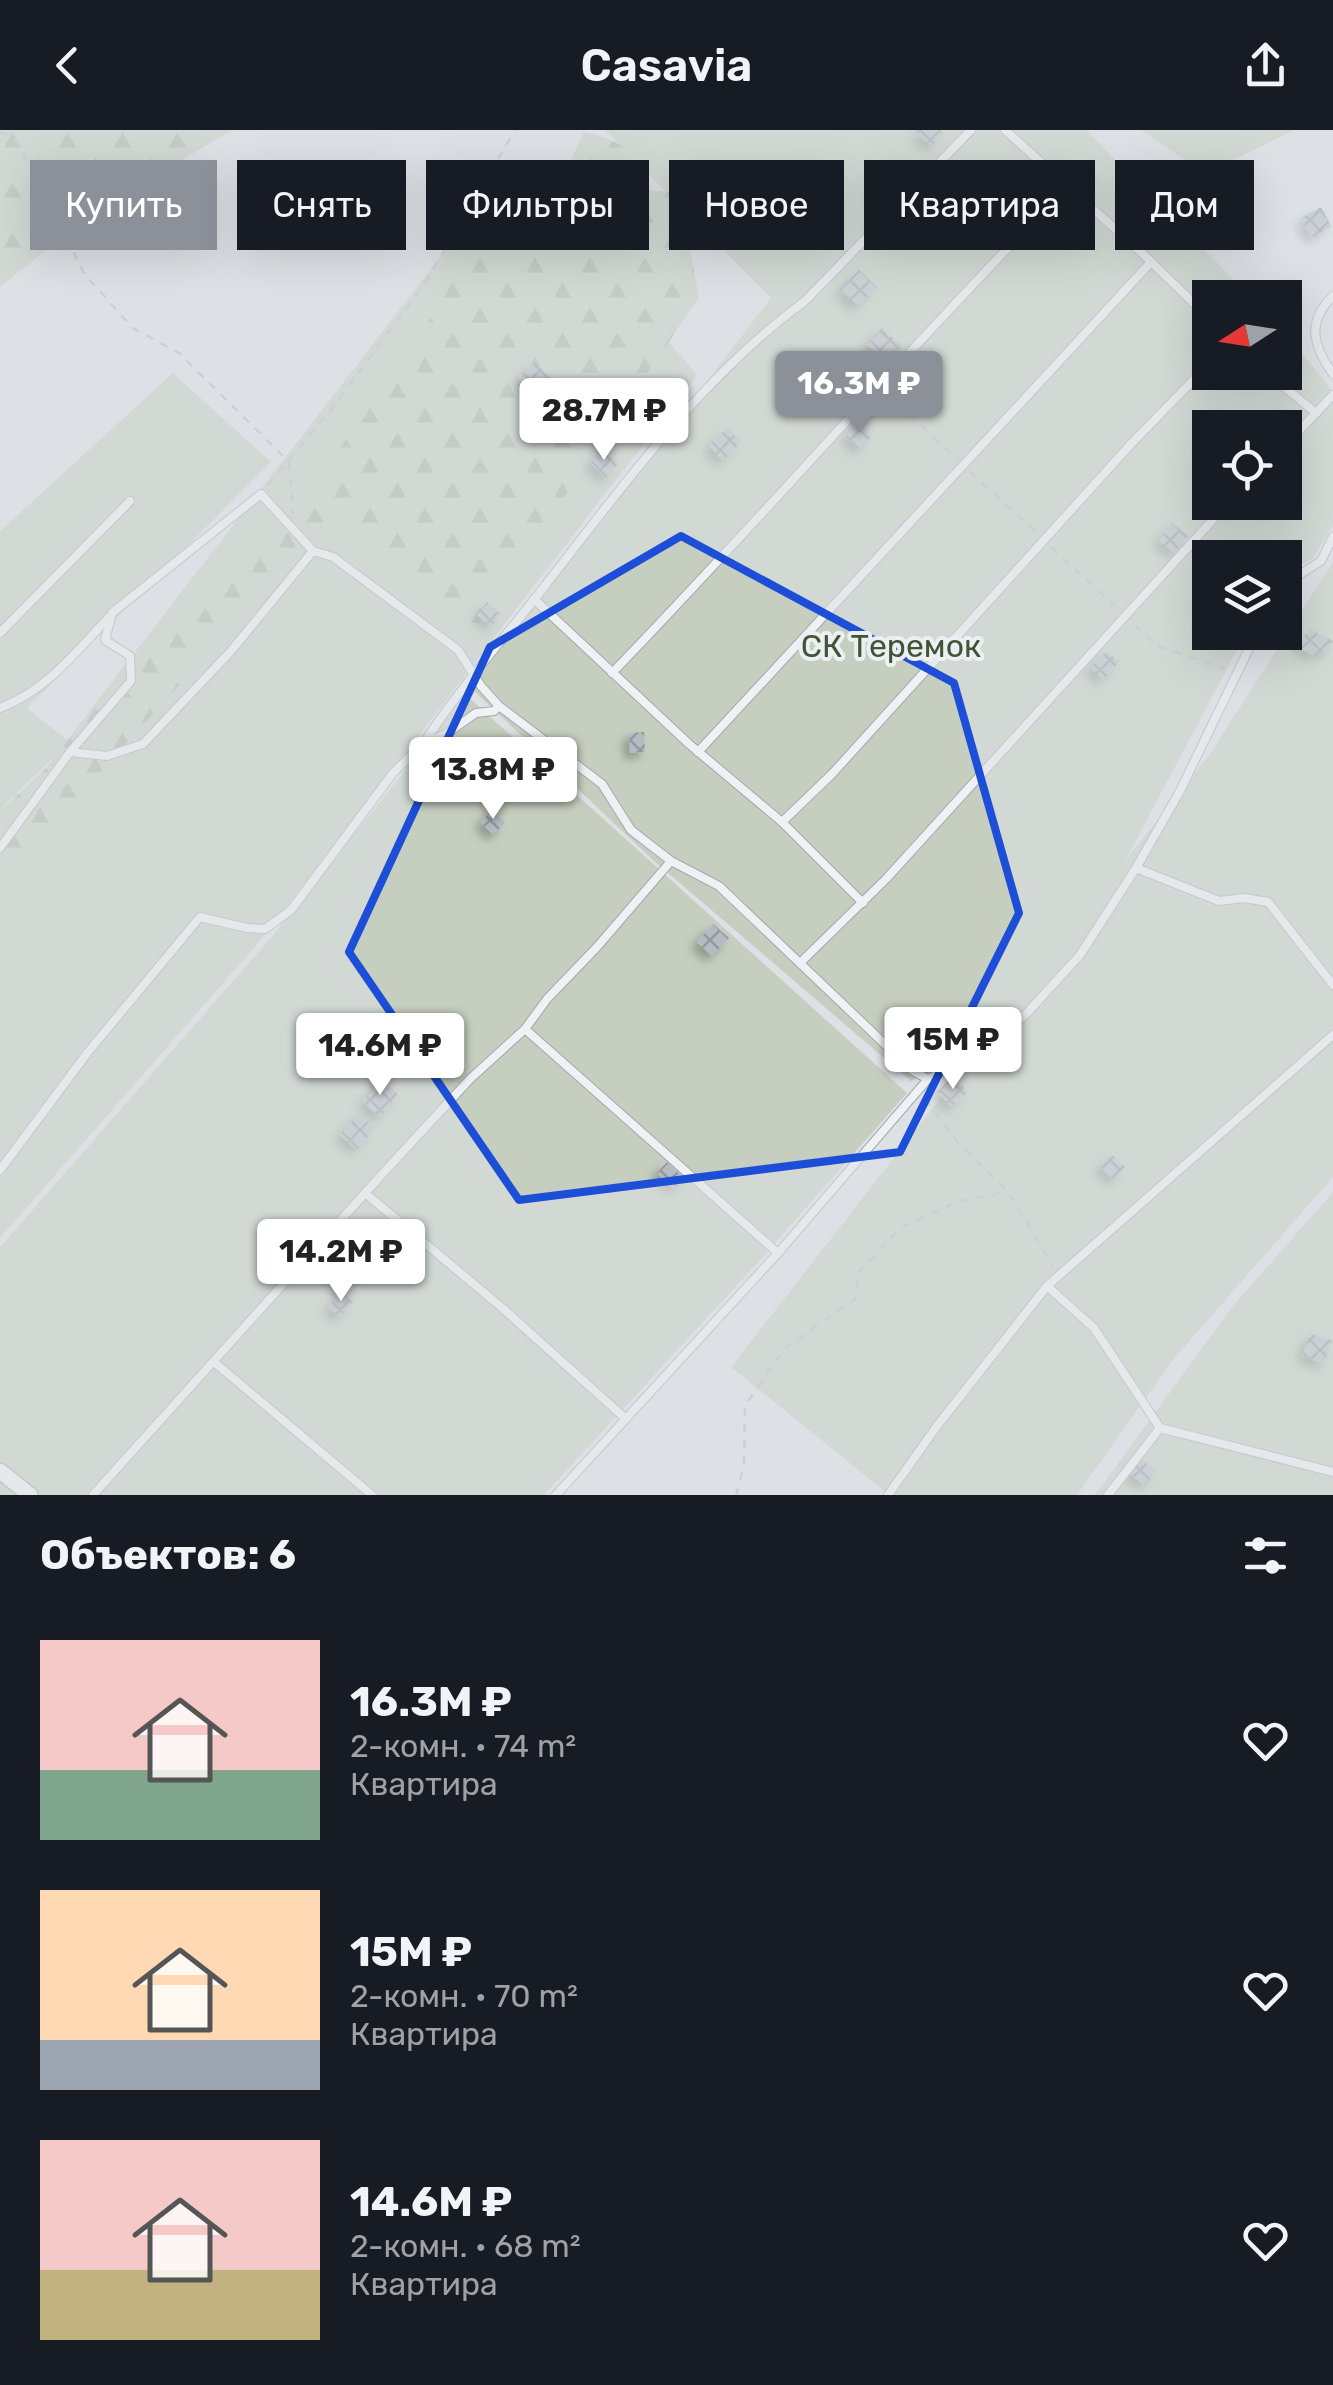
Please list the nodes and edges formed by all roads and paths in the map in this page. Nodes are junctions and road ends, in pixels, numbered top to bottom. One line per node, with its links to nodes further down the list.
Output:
1 (516, 130): 17 (path)
2 (971, 130): 25 (lane)
3 (1005, 130): 5 (lane)
4 (0, 132): 17 (path)
5 (1040, 160)
6 (1095, 209): 8 (lane)
7 (1005, 250): 30 (lane)
8 (1152, 262): 10 (lane); 35 (lane)
9 (1333, 296): 11 (lane)
10 (1192, 301)
11 (1333, 374)
12 (1192, 382): 36 (lane)
13 (1288, 390): 15 (lane)
14 (1333, 396): 15 (lane)
15 (1316, 413): 16 (lane)
16 (1302, 427)
17 (289, 462): 18 (path); 21 (path)
18 (261, 494): 21 (lane); 26 (lane)
19 (130, 500): 27 (lane)
20 (1213, 520): 40 (lane)
21 (294, 530): 23 (lane)
22 (1333, 536): 24 (lane)
23 (312, 552): 29 (lane); 34 (lane)
24 (1302, 573)
25 (534, 599): 29 (lane); 30 (lane)
26 (112, 613): 32 (lane); 34 (lane)
27 (0, 632)
28 (1248, 650): 39 (lane)
29 (472, 673): 31 (lane); 33 (lane)
30 (612, 673): 35 (lane)
31 (499, 706): 33 (lane); 38 (lane)
32 (0, 708)
33 (423, 744): 47 (lane)
34 (70, 752): 37 (lane)
35 (698, 752): 36 (lane)
36 (782, 822): 40 (lane)
37 (0, 848)
38 (671, 861): 41 (lane); 43 (lane)
39 (1136, 868): 42 (lane); 45 (lane)
40 (863, 903): 41 (lane)
41 (800, 962): 45 (lane)
42 (1333, 985)
43 (524, 1030): 49 (lane); 50 (lane)
44 (1333, 1035): 51 (lane)
45 (928, 1079): 46 (lane)
46 (918, 1090): 48 (path); 50 (lane)
47 (0, 1170)
48 (1008, 1191): 51 (path); 62 (path)
49 (365, 1193): 53 (lane); 54 (lane)
50 (778, 1253): 54 (lane)
51 (1059, 1276): 52 (lane)
52 (1048, 1286): 55 (lane); 63 (lane)
53 (214, 1362): 59 (lane); 60 (lane)
54 (626, 1418): 61 (lane)
55 (1160, 1428): 57 (lane); 64 (lane)
56 (0, 1471): 58 (street)
57 (1333, 1472)
58 (30, 1495)
59 (93, 1495)
60 (372, 1495)
61 (556, 1495)
62 (736, 1495)
63 (888, 1495)
64 (1108, 1495)

